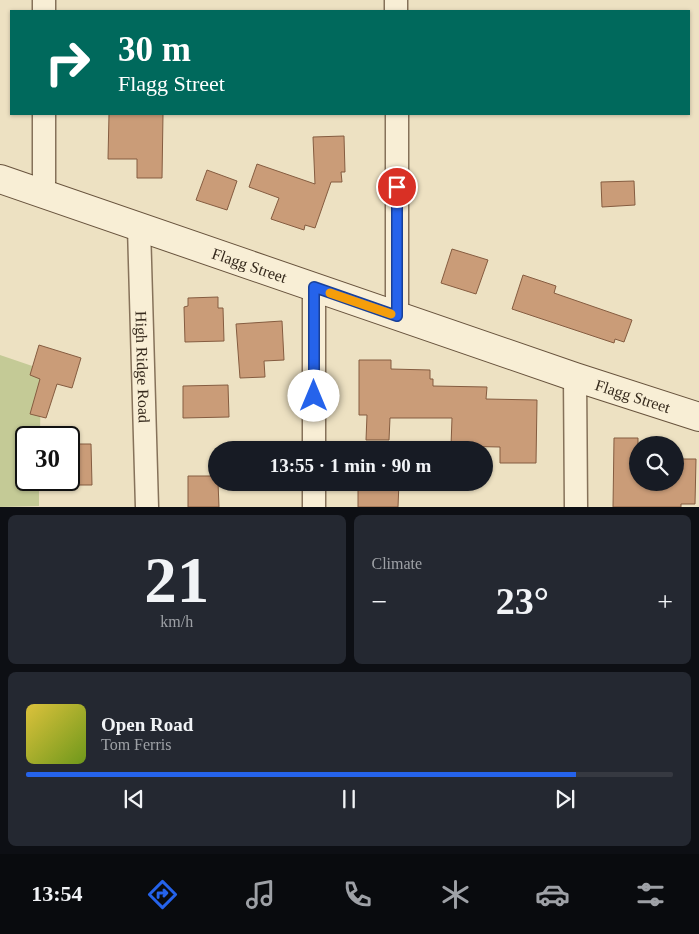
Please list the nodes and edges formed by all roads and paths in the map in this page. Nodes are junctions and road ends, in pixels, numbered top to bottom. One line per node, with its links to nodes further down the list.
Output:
1 (44, 115): 4 (street)
2 (397, 115): 7 (street)
3 (0, 179): 4 (street, Flagg Street)
4 (44, 195): 5 (street, Flagg Street)
5 (139, 227): 6 (street, Flagg Street); 12 (street, High Ridge Road)
6 (314, 287): 7 (street, Flagg Street); 10 (street)
7 (397, 316): 8 (street, Flagg Street)
8 (575, 377): 9 (street, Flagg Street); 14 (street)
9 (699, 417)
10 (314, 441)
11 (314, 491): 13 (street)
12 (146, 506)
13 (314, 506)
14 (576, 506)

